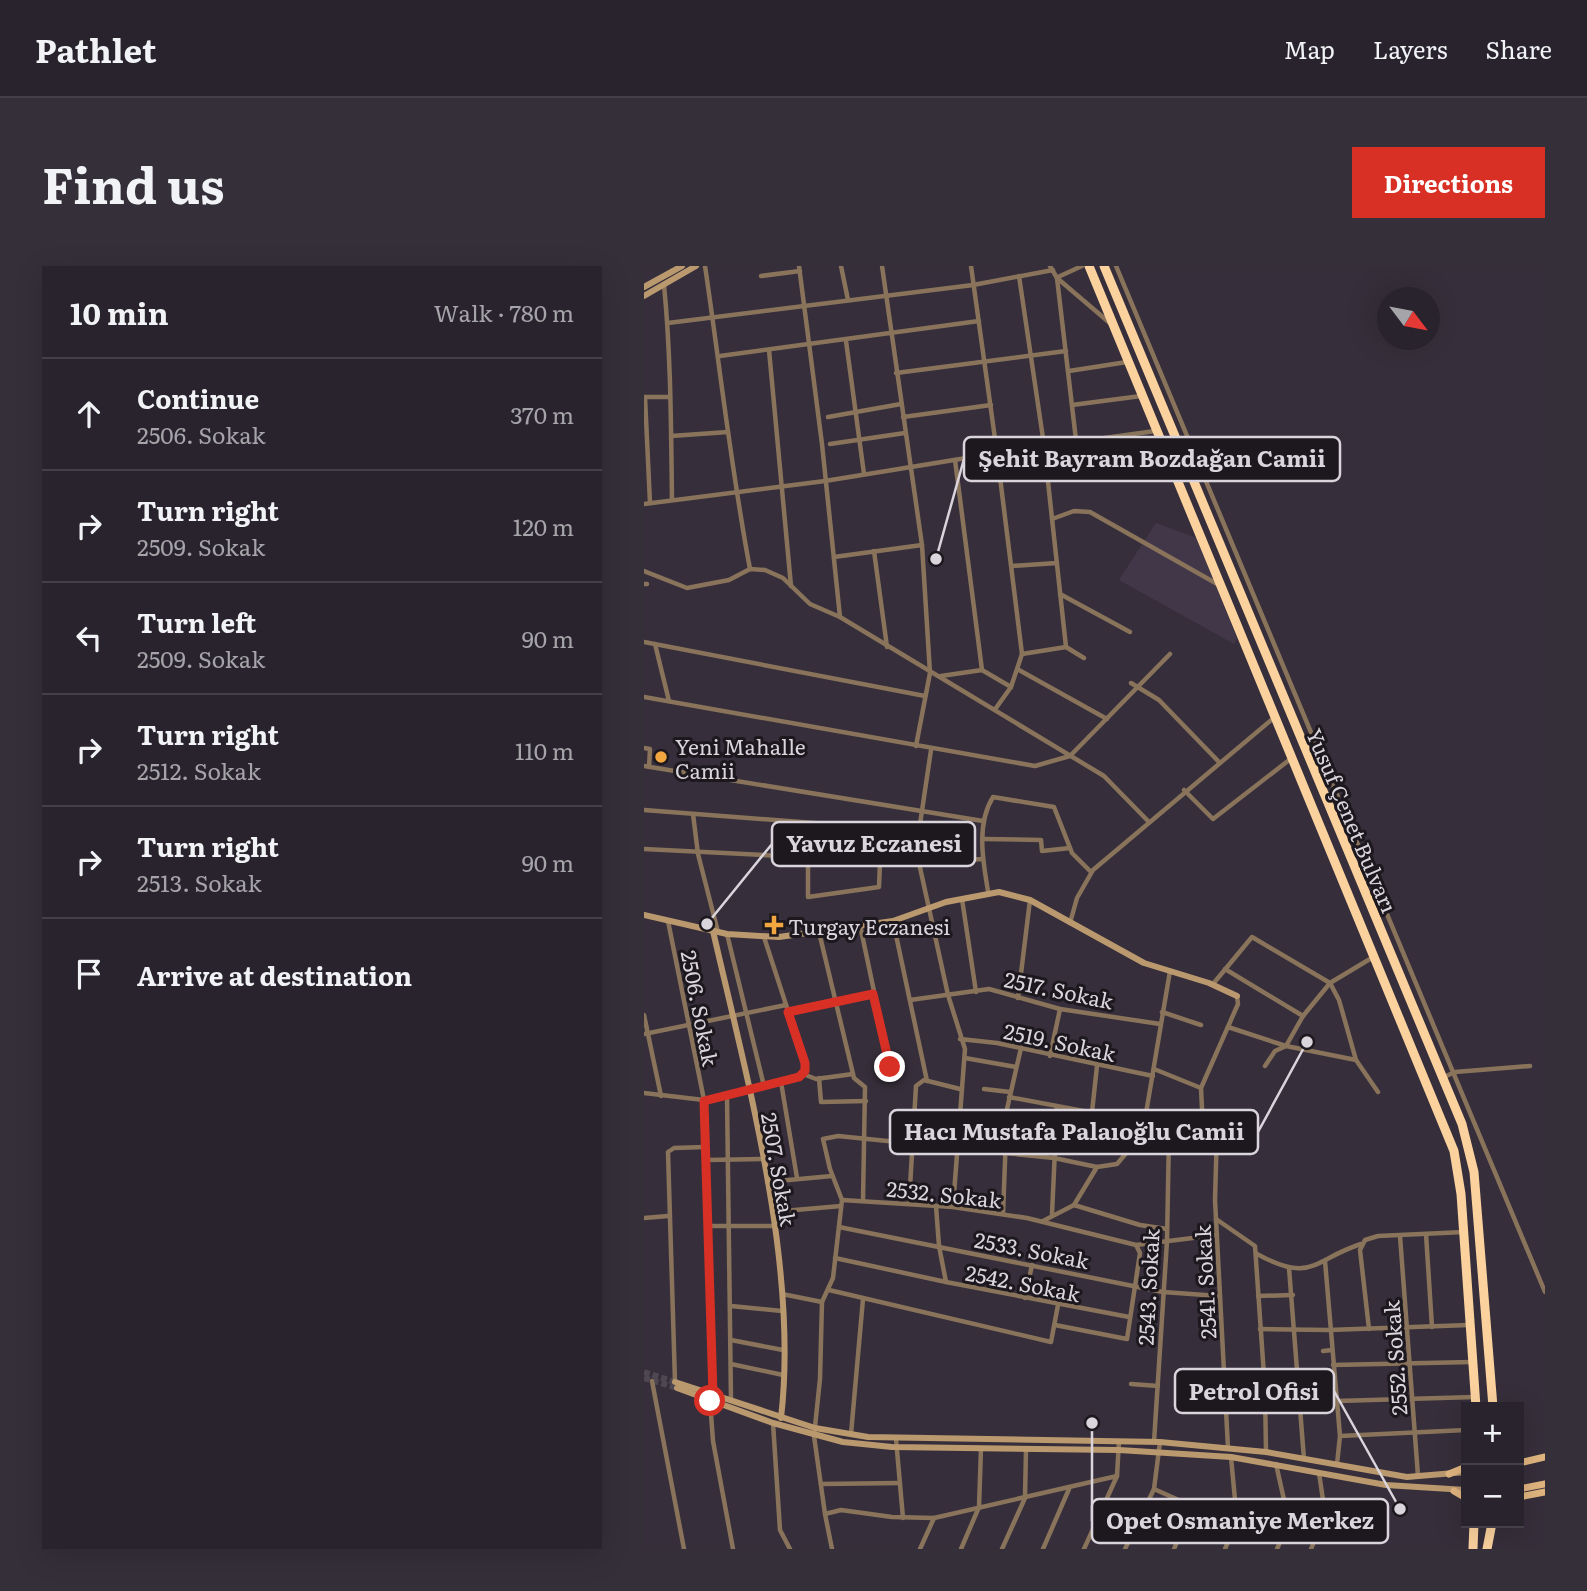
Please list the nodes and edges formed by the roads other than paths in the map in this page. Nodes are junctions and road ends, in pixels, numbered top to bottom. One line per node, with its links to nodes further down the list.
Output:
1 (682, 266): 18 (main road)
2 (696, 266): 16 (main road)
3 (705, 266): 23 (street)
4 (841, 266): 21 (street)
5 (882, 266): 19 (street)
6 (971, 266): 17 (street)
7 (1082, 266): 15 (street)
8 (1089, 266): 26 (highway, Yusuf Çenet Bulvarı)
9 (1104, 266): 175 (highway, Yusuf Çenet Bulvarı)
10 (1116, 266): 171 (street)
11 (1051, 268): 14 (street); 15 (street)
12 (799, 269): 13 (street); 22 (street)
13 (761, 276)
14 (1020, 276): 17 (street); 33 (street)
15 (1058, 278): 26 (street); 31 (street)
16 (664, 285): 20 (main road); 25 (street)
17 (973, 285): 19 (street); 24 (street)
18 (644, 287)
19 (886, 295): 21 (street); 27 (street)
20 (644, 296)
21 (848, 300): 22 (street)
22 (805, 307): 23 (street); 29 (street)
23 (713, 319): 25 (street); 32 (street)
24 (979, 321): 27 (street); 35 (street)
25 (668, 323): 40 (street)
26 (1114, 327): 34 (highway, Yusuf Çenet Bulvarı)
27 (892, 334): 28 (street); 37 (street)
28 (846, 341): 29 (street); 44 (street)
29 (810, 345): 30 (street); 59 (street)
30 (769, 350): 32 (street); 60 (street)
31 (1066, 351): 33 (street); 36 (street)
32 (719, 356): 48 (street)
33 (1032, 357): 35 (street); 54 (street)
34 (1127, 362): 36 (street); 38 (highway, Yusuf Çenet Bulvarı)
35 (985, 363): 37 (street); 42 (street)
36 (1069, 371): 43 (street)
37 (896, 373): 41 (street)
38 (1142, 396): 43 (street); 47 (highway, Yusuf Çenet Bulvarı)
39 (644, 397): 40 (street); 63 (street)
40 (669, 397): 50 (street)
41 (901, 404): 44 (street); 46 (street)
42 (990, 405): 46 (street); 55 (street)
43 (1072, 405): 52 (street)
44 (856, 413): 45 (street); 51 (street)
45 (828, 417)
46 (903, 417): 49 (street)
47 (1156, 431): 52 (street); 73 (highway, Yusuf Çenet Bulvarı)
48 (727, 432): 50 (street); 61 (street)
49 (905, 433): 51 (street); 57 (street)
50 (671, 436): 62 (street)
51 (859, 439): 53 (street); 58 (street)
52 (1076, 440): 54 (street)
53 (831, 444)
54 (1044, 445): 55 (street); 64 (street)
55 (998, 453): 56 (street); 69 (street)
56 (954, 460): 57 (street); 84 (street)
57 (911, 467): 58 (street); 65 (street)
58 (864, 474): 59 (street)
59 (825, 481): 60 (street); 67 (street)
60 (781, 486): 61 (street); 72 (street)
61 (734, 491): 62 (street); 70 (street)
62 (672, 500): 63 (street)
63 (647, 503)
64 (1052, 519): 68 (street); 73 (street)
65 (922, 545): 66 (street); 86 (street)
66 (874, 551): 67 (street); 79 (street)
67 (834, 557): 75 (street)
68 (1057, 563): 69 (street); 74 (street)
69 (1012, 566): 81 (street)
70 (750, 569): 71 (street); 72 (street)
71 (644, 571)
72 (791, 586): 75 (street)
73 (1223, 587): 95 (highway, Yusuf Çenet Bulvarı)
74 (1060, 594): 76 (street); 80 (street)
75 (840, 617): 79 (street)
76 (1130, 632)
77 (644, 642): 78 (street)
78 (654, 644): 91 (street); 93 (street)
79 (887, 648): 86 (street)
80 (1066, 648): 81 (street); 83 (street)
81 (1022, 654): 85 (street)
82 (1170, 654): 90 (street)
83 (1084, 658)
84 (982, 670): 87 (street); 89 (street)
85 (1019, 670): 89 (street); 96 (street)
86 (930, 673): 87 (street); 91 (street)
87 (941, 676): 94 (street)
88 (1131, 683): 90 (street)
89 (1011, 687): 94 (street)
90 (1139, 688): 96 (street); 102 (street)
91 (925, 696): 97 (street)
92 (644, 697): 93 (street)
93 (668, 701): 97 (street)
94 (996, 708): 100 (street)
95 (1276, 715): 101 (highway, Yusuf Çenet Bulvarı); 102 (street)
96 (1107, 719): 100 (street)
97 (916, 746): 99 (street)
98 (644, 748): 103 (street)
99 (931, 750): 100 (street); 105 (street)
100 (1070, 756): 109 (street)
101 (1294, 757): 104 (street); 134 (highway, Yusuf Çenet Bulvarı)
102 (1220, 763): 104 (street)
103 (647, 767): 105 (street)
104 (1184, 790): 109 (street)
105 (924, 809): 108 (street); 111 (street)
106 (644, 810): 107 (street)
107 (693, 814): 110 (street); 115 (street)
108 (983, 821): 112 (street); 113 (street)
109 (1148, 821): 120 (street)
110 (818, 824): 111 (street); 116 (street)
111 (919, 831): 119 (street)
112 (984, 839): 113 (street); 117 (street)
113 (1070, 848): 120 (street)
114 (644, 849): 115 (street)
115 (698, 854): 116 (street); 130 (street)
116 (808, 859): 118 (street); 118 (street)
117 (983, 859): 119 (street); 121 (street)
118 (880, 862): 119 (street)
119 (919, 863): 124 (street)
120 (1091, 872): 128 (street)
121 (988, 891): 122 (main road); 123 (main road)
122 (962, 898): 124 (main road); 139 (street)
123 (1030, 900): 128 (main road); 143 (street)
124 (928, 908): 127 (main road); 141 (street)
125 (644, 915): 126 (main road)
126 (668, 921): 130 (main road); 156 (street, 2506. Sokak)
127 (893, 921): 129 (main road); 144 (street)
128 (1070, 923): 136 (main road)
129 (860, 925): 131 (main road); 140 (street)
130 (715, 931): 132 (main road); 151 (main road, 2507. Sokak)
131 (820, 932): 133 (main road); 145 (street)
132 (727, 933): 133 (main road); 148 (street)
133 (764, 937): 146 (street)
134 (1376, 955): 137 (street); 228 (highway, Yusuf Çenet Bulvarı)
135 (1225, 969): 137 (street); 138 (street); 153 (street)
136 (1170, 971): 138 (main road); 150 (street)
137 (1330, 983): 153 (street); 164 (street)
138 (1213, 984): 142 (main road)
139 (976, 992): 141 (street, 2517. Sokak); 143 (street, 2517. Sokak)
140 (873, 994): 145 (street); 168 (street)
141 (948, 995): 144 (street, 2517. Sokak); 159 (street)
142 (1237, 996): 157 (street)
143 (1018, 998): 147 (street, 2517. Sokak)
144 (910, 1000): 177 (street)
145 (834, 1002): 149 (street); 173 (street)
146 (786, 1005): 148 (street); 149 (street)
147 (1060, 1009): 154 (street, 2517. Sokak); 162 (street)
148 (745, 1012): 151 (street); 179 (street)
149 (788, 1012): 172 (street)
150 (1162, 1012): 154 (street); 155 (street)
151 (732, 1014): 156 (street); 183 (main road, 2507. Sokak)
152 (644, 1015): 158 (street)
153 (1303, 1016): 160 (street)
154 (1160, 1024): 170 (street)
155 (1201, 1025)
156 (687, 1026): 158 (street); 189 (street, 2506. Sokak)
157 (1228, 1027): 160 (street); 180 (street)
158 (646, 1034): 188 (street)
159 (960, 1039): 161 (street, 2519. Sokak); 163 (street)
160 (1286, 1046): 164 (street); 166 (street)
161 (1021, 1048): 162 (street, 2519. Sokak); 169 (street)
162 (1050, 1056): 165 (street, 2519. Sokak)
163 (965, 1058): 169 (street); 181 (street)
164 (1356, 1060): 184 (street)
165 (1097, 1066): 174 (street, 2519. Sokak); 192 (street)
166 (1265, 1066)
167 (1530, 1066): 171 (street)
168 (890, 1067)
169 (1016, 1067): 186 (street)
170 (1154, 1069): 174 (street); 180 (street)
171 (1455, 1072): 175 (street); 245 (street)
172 (803, 1074): 176 (street); 178 (street)
173 (853, 1074): 176 (street); 190 (street)
174 (1153, 1076): 193 (street)
175 (1444, 1077): 285 (highway, Yusuf Çenet Bulvarı)
176 (819, 1079): 190 (street)
177 (928, 1081): 181 (street); 198 (street)
178 (781, 1082): 179 (street); 208 (street)
179 (764, 1086): 183 (street)
180 (1201, 1088): 194 (street)
181 (960, 1089): 200 (street)
182 (984, 1089): 186 (street)
183 (748, 1090): 187 (street); 203 (main road, 2507. Sokak)
184 (1378, 1092)
185 (644, 1094): 188 (street)
186 (1010, 1095): 191 (street); 201 (street)
187 (727, 1096): 189 (street); 205 (street)
188 (661, 1097): 189 (street)
189 (704, 1101): 199 (street, 2506. Sokak)
190 (866, 1101): 197 (street)
191 (1057, 1106): 192 (street); 202 (street)
192 (1092, 1112): 193 (street)
193 (1142, 1122): 196 (street)
194 (1203, 1129): 195 (street); 221 (street, 2541. Sokak)
195 (1169, 1134): 196 (street); 227 (street, 2543. Sokak)
196 (1142, 1137): 206 (street)
197 (865, 1140): 198 (street); 207 (street); 210 (street)
198 (910, 1144): 200 (street); 212 (street)
199 (705, 1147): 204 (street, 2506. Sokak); 219 (street)
200 (956, 1149): 201 (street); 215 (street)
201 (1004, 1155): 202 (street); 217 (street)
202 (1054, 1158): 206 (street); 218 (street)
203 (763, 1159): 205 (street); 209 (main road, 2507. Sokak)
204 (706, 1160): 205 (street); 223 (street, 2506. Sokak)
205 (729, 1160): 225 (street)
206 (1097, 1167): 213 (street)
207 (832, 1176): 208 (street); 211 (street)
208 (797, 1178): 209 (street)
209 (766, 1182): 216 (main road, 2507. Sokak)
210 (863, 1200): 211 (street, 2532. Sokak); 212 (street, 2532. Sokak)
211 (841, 1203): 216 (street, 2532. Sokak); 226 (street)
212 (909, 1204): 214 (street, 2532. Sokak)
213 (1074, 1205): 218 (street); 227 (street)
214 (936, 1206): 215 (street, 2532. Sokak); 235 (street, 2542. Sokak)
215 (953, 1208): 217 (street, 2532. Sokak)
216 (771, 1212): 224 (main road, 2507. Sokak)
217 (1003, 1214): 222 (street, 2532. Sokak)
218 (1052, 1214): 222 (street)
219 (668, 1216): 220 (street); 278 (street)
220 (644, 1218)
221 (1216, 1219): 230 (street, 2541. Sokak); 236 (street)
222 (1043, 1221): 234 (street, 2532. Sokak)
223 (707, 1226): 225 (street); 281 (street, 2506. Sokak)
224 (773, 1226): 225 (street); 246 (main road, 2507. Sokak)
225 (730, 1227): 254 (street)
226 (839, 1227): 235 (street, 2533. Sokak); 237 (street)
227 (1167, 1229): 232 (street, 2543. Sokak)
228 (1464, 1232): 229 (street); 258 (highway, Yusuf Çenet Bulvarı)
229 (1426, 1234): 231 (street); 259 (street)
230 (1217, 1235): 232 (street); 248 (street, 2541. Sokak)
231 (1400, 1236): 233 (street); 260 (street, 2552. Sokak)
232 (1167, 1241): 234 (street); 244 (street, 2543. Sokak)
233 (1362, 1243): 238 (street); 262 (street)
234 (1136, 1245): 242 (street)
235 (939, 1246): 239 (street, 2533. Sokak); 241 (street, 2542. Sokak)
236 (1256, 1254): 240 (street); 249 (street)
237 (835, 1258): 241 (street); 243 (street)
238 (1325, 1261): 240 (street); 264 (street)
239 (1032, 1265): 242 (street, 2533. Sokak); 250 (street)
240 (1289, 1268): 247 (street)
241 (946, 1282): 250 (street, 2542. Sokak)
242 (1133, 1285): 244 (street, 2533. Sokak); 256 (street)
243 (829, 1290): 251 (street); 252 (street)
244 (1163, 1292): 248 (street, 2533. Sokak); 279 (street, 2543. Sokak)
245 (1545, 1292)
246 (781, 1294): 252 (street); 255 (main road, 2507. Sokak)
247 (1293, 1295): 249 (street); 263 (street)
248 (1219, 1296): 300 (street, 2541. Sokak)
249 (1258, 1296): 261 (street)
250 (1025, 1298): 253 (street, 2542. Sokak)
251 (863, 1299): 257 (street); 291 (street)
252 (822, 1302): 288 (street)
253 (1058, 1305): 256 (street, 2542. Sokak); 257 (street)
254 (731, 1306): 255 (street); 265 (street)
255 (782, 1311): 266 (main road, 2507. Sokak)
256 (1129, 1317): 257 (street)
257 (1055, 1325)
258 (1469, 1325): 259 (street); 269 (highway, Yusuf Çenet Bulvarı)
259 (1432, 1326): 260 (street)
260 (1407, 1328): 262 (street); 270 (street, 2552. Sokak)
261 (1261, 1329): 263 (street); 303 (street)
262 (1369, 1329): 264 (street)
263 (1296, 1330): 264 (street); 273 (street)
264 (1329, 1331): 267 (street)
265 (731, 1340): 266 (street); 271 (street)
266 (783, 1350): 274 (main road, 2507. Sokak)
267 (1332, 1350): 268 (street); 272 (street)
268 (1323, 1351)
269 (1472, 1362): 270 (street); 284 (highway, Yusuf Çenet Bulvarı)
270 (1409, 1363): 272 (street); 280 (street, 2552. Sokak)
271 (731, 1364): 274 (street); 282 (street)
272 (1333, 1365): 275 (street)
273 (1299, 1373): 275 (street); 306 (street)
274 (783, 1375): 286 (main road, 2507. Sokak)
275 (1334, 1375): 283 (street)
276 (652, 1381): 337 (street)
277 (1131, 1384): 279 (street)
278 (676, 1385): 281 (main road)
279 (1158, 1386): 296 (street, 2543. Sokak)
280 (1413, 1397): 283 (street); 284 (street); 290 (street, 2552. Sokak)
281 (711, 1398): 282 (main road); 287 (main road); 338 (street, 2506. Sokak)
282 (731, 1401): 286 (main road)
283 (1336, 1401): 293 (street)
284 (1475, 1402)
285 (1493, 1402)
286 (781, 1418): 287 (street); 288 (main road)
287 (772, 1423): 292 (main road); 339 (street)
288 (815, 1428): 291 (main road); 292 (street)
289 (1461, 1430): 290 (street)
290 (1415, 1433): 293 (street); 314 (street, 2552. Sokak)
291 (850, 1435): 294 (main road)
292 (814, 1436): 297 (main road); 316 (street)
293 (1340, 1436): 309 (street)
294 (896, 1438): 295 (main road); 297 (street)
295 (1119, 1441): 296 (main road); 301 (street)
296 (1157, 1442): 300 (main road); 302 (street, 2543. Sokak)
297 (898, 1447): 298 (main road); 315 (street)
298 (981, 1448): 299 (main road); 328 (street)
299 (1026, 1448): 301 (main road); 326 (street)
300 (1228, 1448): 303 (main road)
301 (1119, 1450): 302 (main road); 313 (street)
302 (1160, 1452): 304 (main road); 320 (street, 2543. Sokak)
303 (1266, 1452): 306 (main road)
304 (1231, 1457): 308 (main road); 332 (street)
305 (1545, 1457): 307 (main road)
306 (1304, 1459): 309 (main road)
307 (1524, 1461)
308 (1276, 1464): 311 (main road); 333 (street)
309 (1337, 1464): 314 (main road)
310 (1461, 1470): 312 (main road)
311 (1319, 1472): 321 (main road); 336 (street)
312 (1449, 1474): 314 (main road)
313 (1116, 1476): 318 (street); 345 (street)
314 (1418, 1478)
315 (900, 1483): 316 (street); 330 (street)
316 (821, 1484): 329 (street)
317 (1545, 1484): 319 (main road)
318 (1069, 1488): 326 (street); 344 (street)
319 (1524, 1488)
320 (1154, 1489): 327 (street); 346 (street, 2543. Sokak)
321 (1454, 1490): 322 (main road); 324 (main road)
322 (1461, 1490)
323 (1545, 1492): 325 (main road)
324 (1461, 1495)
325 (1524, 1496)
326 (1025, 1497): 328 (street); 343 (street)
327 (1192, 1506): 332 (street); 347 (street)
328 (979, 1507): 331 (street); 342 (street)
329 (825, 1514): 330 (street); 340 (street)
330 (903, 1518): 331 (street)
331 (934, 1518): 341 (street)
332 (1237, 1521): 333 (street); 348 (street)
333 (1289, 1522): 336 (street); 349 (street)
334 (1474, 1528): 351 (highway)
335 (1491, 1528): 352 (highway)
336 (1319, 1530): 350 (street)
337 (684, 1549)
338 (733, 1549)
339 (790, 1549)
340 (832, 1549)
341 (920, 1549)
342 (961, 1549)
343 (1002, 1549)
344 (1043, 1549)
345 (1084, 1549)
346 (1125, 1549)
347 (1174, 1549)
348 (1225, 1549)
349 (1277, 1549)
350 (1311, 1549)
351 (1473, 1549)
352 (1487, 1549)

